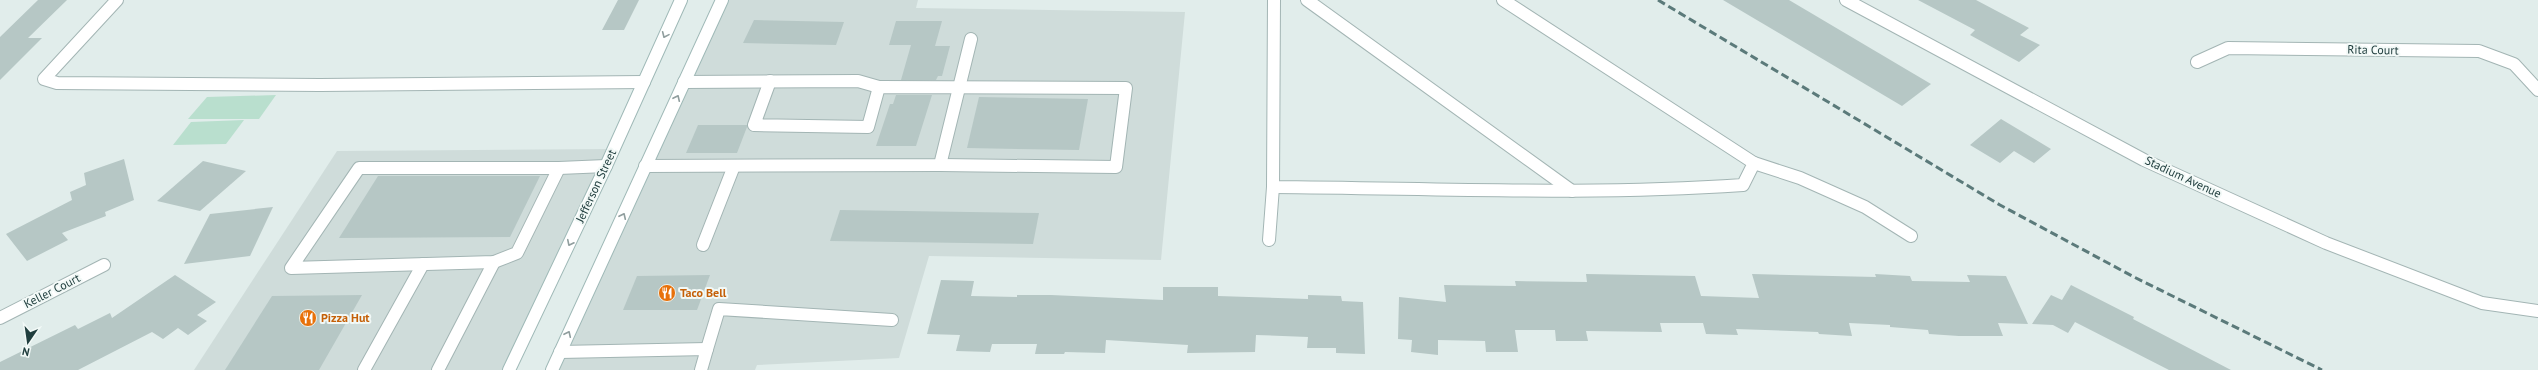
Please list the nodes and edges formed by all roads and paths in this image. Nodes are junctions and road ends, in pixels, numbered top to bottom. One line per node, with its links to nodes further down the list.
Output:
1 (117, 0): 11 (street)
2 (681, 0): 11 (street, Jefferson Street, one-way to 11)
3 (722, 0): 12 (street)
4 (1274, 0): 22 (street)
5 (1307, 0): 23 (street)
6 (1503, 0): 16 (street)
7 (1846, 0): 30 (street, Stadium Avenue)
8 (971, 39): 14 (street)
9 (2198, 62): 15 (street, Rita Court)
10 (770, 80): 12 (street); 13 (street); 13 (street)
11 (644, 82): 18 (street, Jefferson Street)
12 (684, 82): 19 (street, one-way to 12)
13 (879, 87): 14 (street)
14 (959, 88): 17 (street); 17 (street)
15 (2538, 90)
16 (1754, 163): 23 (street); 24 (street)
17 (940, 165): 20 (street)
18 (606, 166): 21 (street); 37 (street, Jefferson Street, one-way to 37)
19 (646, 166): 20 (street); 34 (street, one-way to 19)
20 (734, 166): 26 (street)
21 (559, 168): 27 (street); 28 (street)
22 (1273, 187): 23 (street); 25 (street)
23 (1572, 191)
24 (1911, 236)
25 (1269, 240)
26 (703, 245)
27 (494, 262): 28 (street); 36 (street)
28 (422, 264): 35 (street)
29 (104, 265): 31 (street, Keller Court)
30 (2538, 310)
31 (0, 318)
32 (892, 320): 33 (street)
33 (707, 349): 34 (street); 39 (street)
34 (560, 352): 38 (street)
35 (364, 370)
36 (438, 370)
37 (509, 370)
38 (552, 370)
39 (701, 370)

